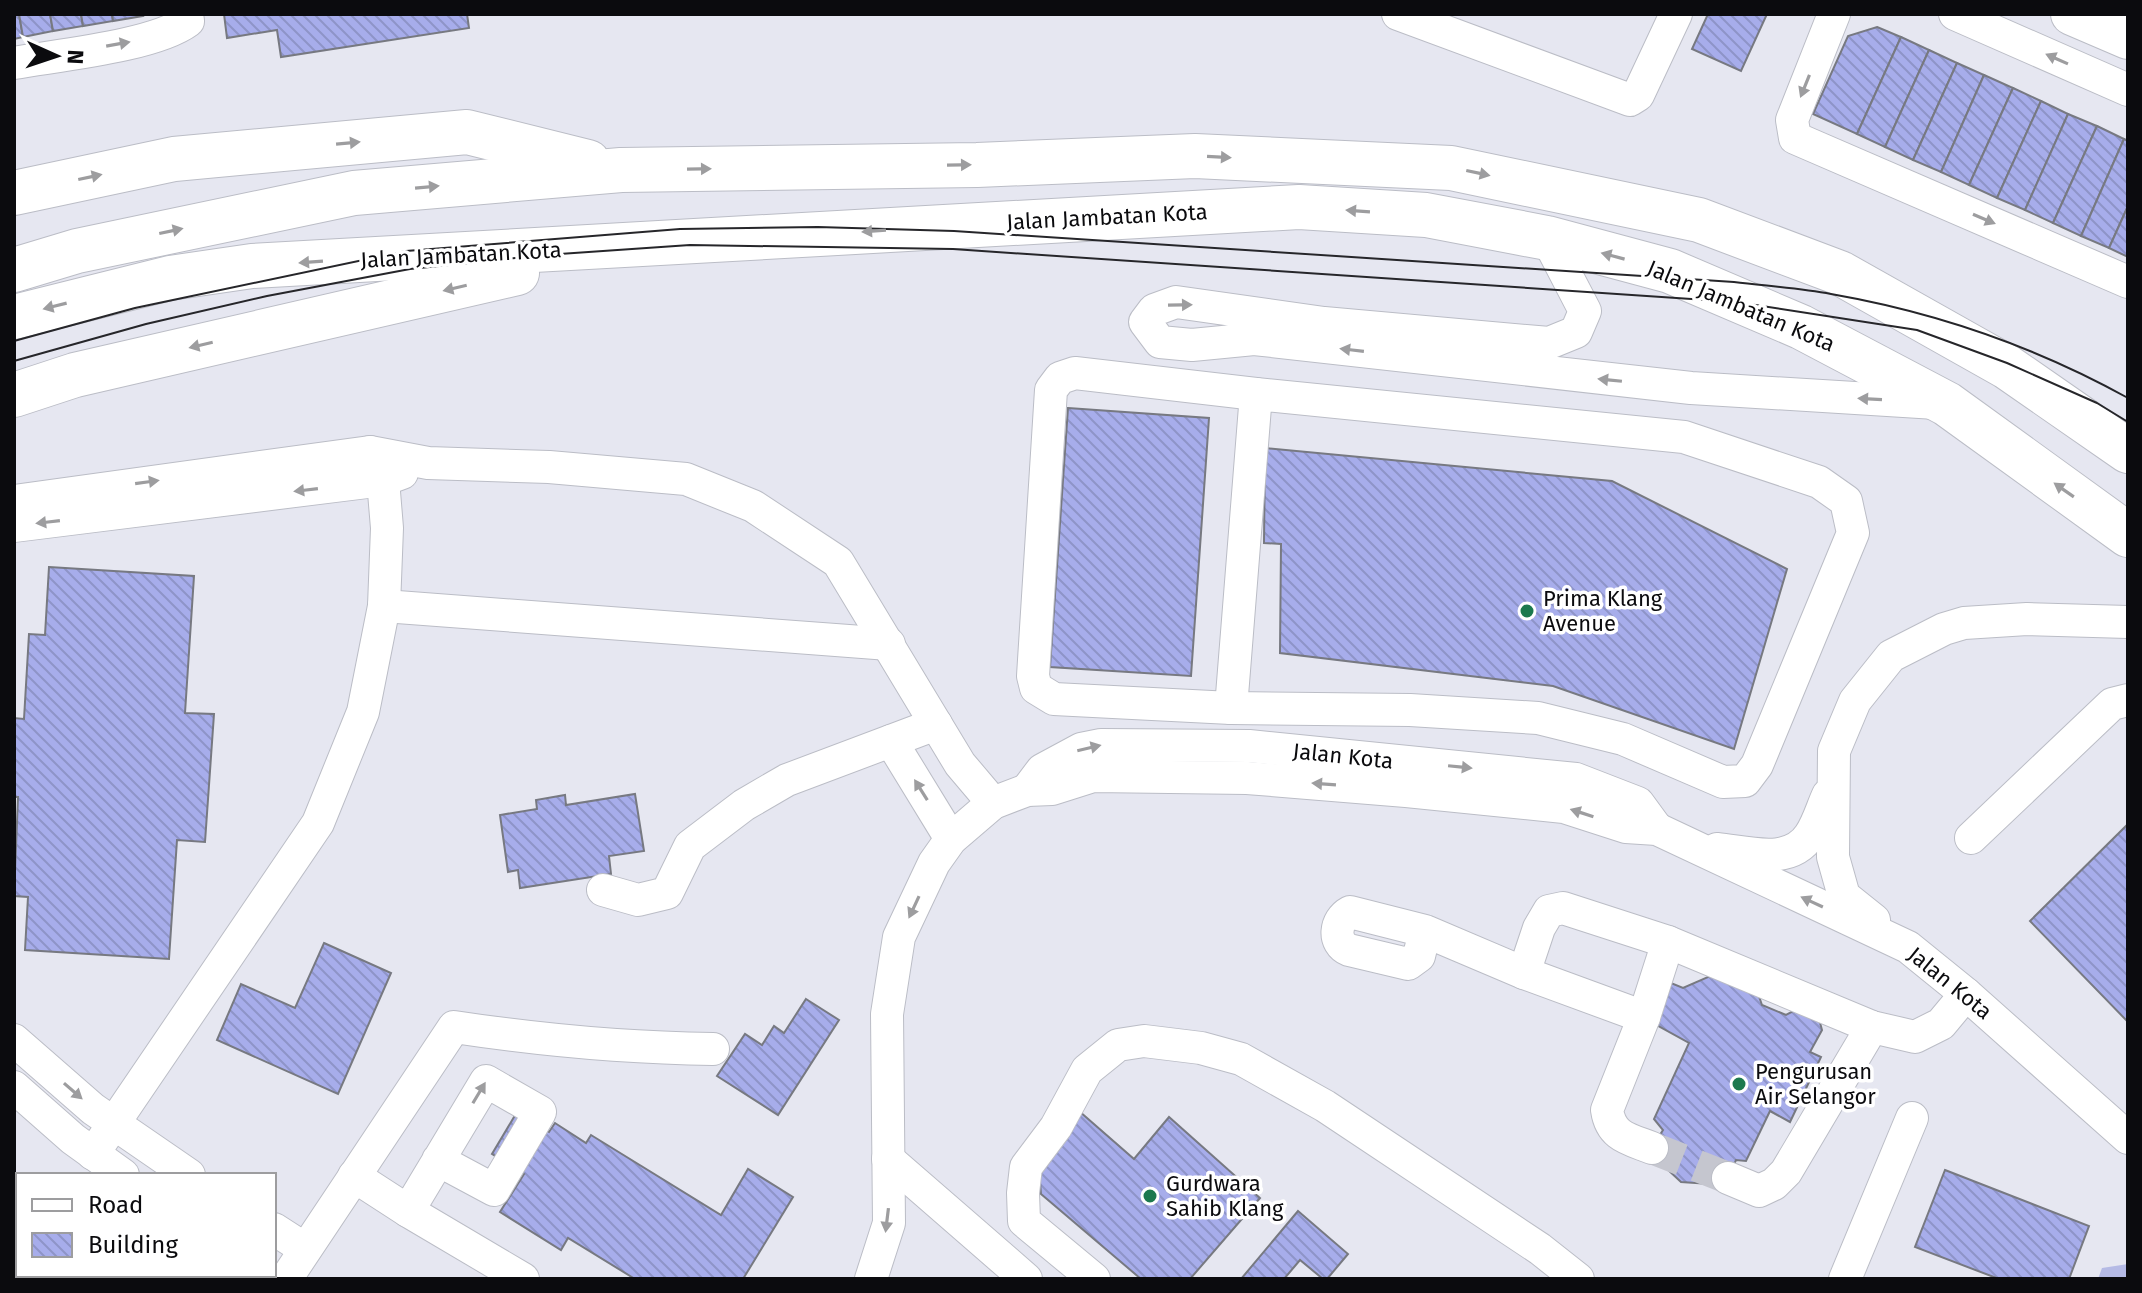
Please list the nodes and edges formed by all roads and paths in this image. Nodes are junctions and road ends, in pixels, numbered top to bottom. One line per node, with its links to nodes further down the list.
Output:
1 (187, 14): 8 (street, one-way to 1)
2 (1398, 14): 3 (street)
3 (1676, 14)
4 (1834, 14): 15 (street, one-way to 15)
5 (1955, 14): 9 (street, one-way to 5)
6 (2072, 14): 7 (main road)
7 (2128, 38)
8 (14, 63)
9 (2128, 90)
10 (621, 170): 11 (highway, one-way to 10); 14 (highway, one-way to 10); 20 (highway, one-way to 20)
11 (14, 193)
12 (1547, 238): 13 (highway, Jalan Jambatan Kota, one-way to 13); 19 (highway, Jalan Jambatan Kota, one-way to 12); 19 (street, one-way to 12)
13 (640, 246): 16 (highway, Jalan Jambatan Kota, one-way to 16); 18 (highway, one-way to 18)
14 (14, 270)
15 (2128, 282)
16 (14, 317)
17 (1256, 394): 29 (street); 29 (street); 30 (street)
18 (14, 395)
19 (1947, 404): 24 (highway, Jalan Jambatan Kota, one-way to 19)
20 (2128, 451)
21 (377, 466): 22 (street, one-way to 21); 23 (street, one-way to 23); 25 (street); 27 (street)
22 (14, 501)
23 (14, 526)
24 (2128, 535)
25 (384, 606): 27 (street); 54 (street)
26 (2128, 622): 36 (street)
27 (889, 644): 31 (street)
28 (2128, 700): 39 (street)
29 (1231, 708): 30 (street)
30 (1410, 710): 34 (street)
31 (936, 724): 32 (street); 38 (street)
32 (891, 741): 40 (street, one-way to 32); 42 (street)
33 (1249, 746): 34 (street, Jalan Kota); 35 (street); 37 (street, Jalan Kota, one-way to 33)
34 (1407, 776): 35 (street, Jalan Kota, one-way to 35); 41 (street, Jalan Kota)
35 (1247, 778): 37 (street, Jalan Kota)
36 (1832, 785): 41 (street); 45 (street)
37 (1027, 790): 38 (street, Jalan Kota)
38 (993, 803): 40 (street, Jalan Kota)
39 (1971, 838)
40 (951, 839): 58 (street, Jalan Kota, one-way to 58)
41 (1692, 846): 45 (street, Jalan Kota, one-way to 41)
42 (603, 890)
43 (1425, 931): 46 (street)
44 (1668, 942): 46 (street); 48 (street); 49 (street)
45 (1908, 947): 47 (street, Jalan Kota)
46 (1524, 973): 48 (street)
47 (1966, 994): 49 (street); 55 (street, Jalan Kota)
48 (1644, 1017): 56 (street)
49 (1872, 1027): 63 (street)
50 (14, 1040): 54 (street, one-way to 54)
51 (713, 1049): 62 (street)
52 (14, 1087): 57 (street)
53 (1912, 1118): 68 (street)
54 (114, 1124): 57 (street); 61 (street)
55 (2128, 1138)
56 (1652, 1148)
57 (93, 1154): 60 (street)
58 (888, 1159): 70 (street, Jalan Kota, one-way to 70); 71 (street)
59 (438, 1160): 64 (street)
60 (120, 1173)
61 (186, 1173)
62 (354, 1176): 64 (street); 66 (street)
63 (1728, 1178)
64 (408, 1211): 69 (street)
65 (276, 1230): 66 (street)
66 (305, 1249): 67 (street)
67 (282, 1276)
68 (1855, 1276)
69 (523, 1279)
70 (871, 1279)
71 (1026, 1279)
72 (1094, 1279): 73 (street)
73 (1578, 1279)

